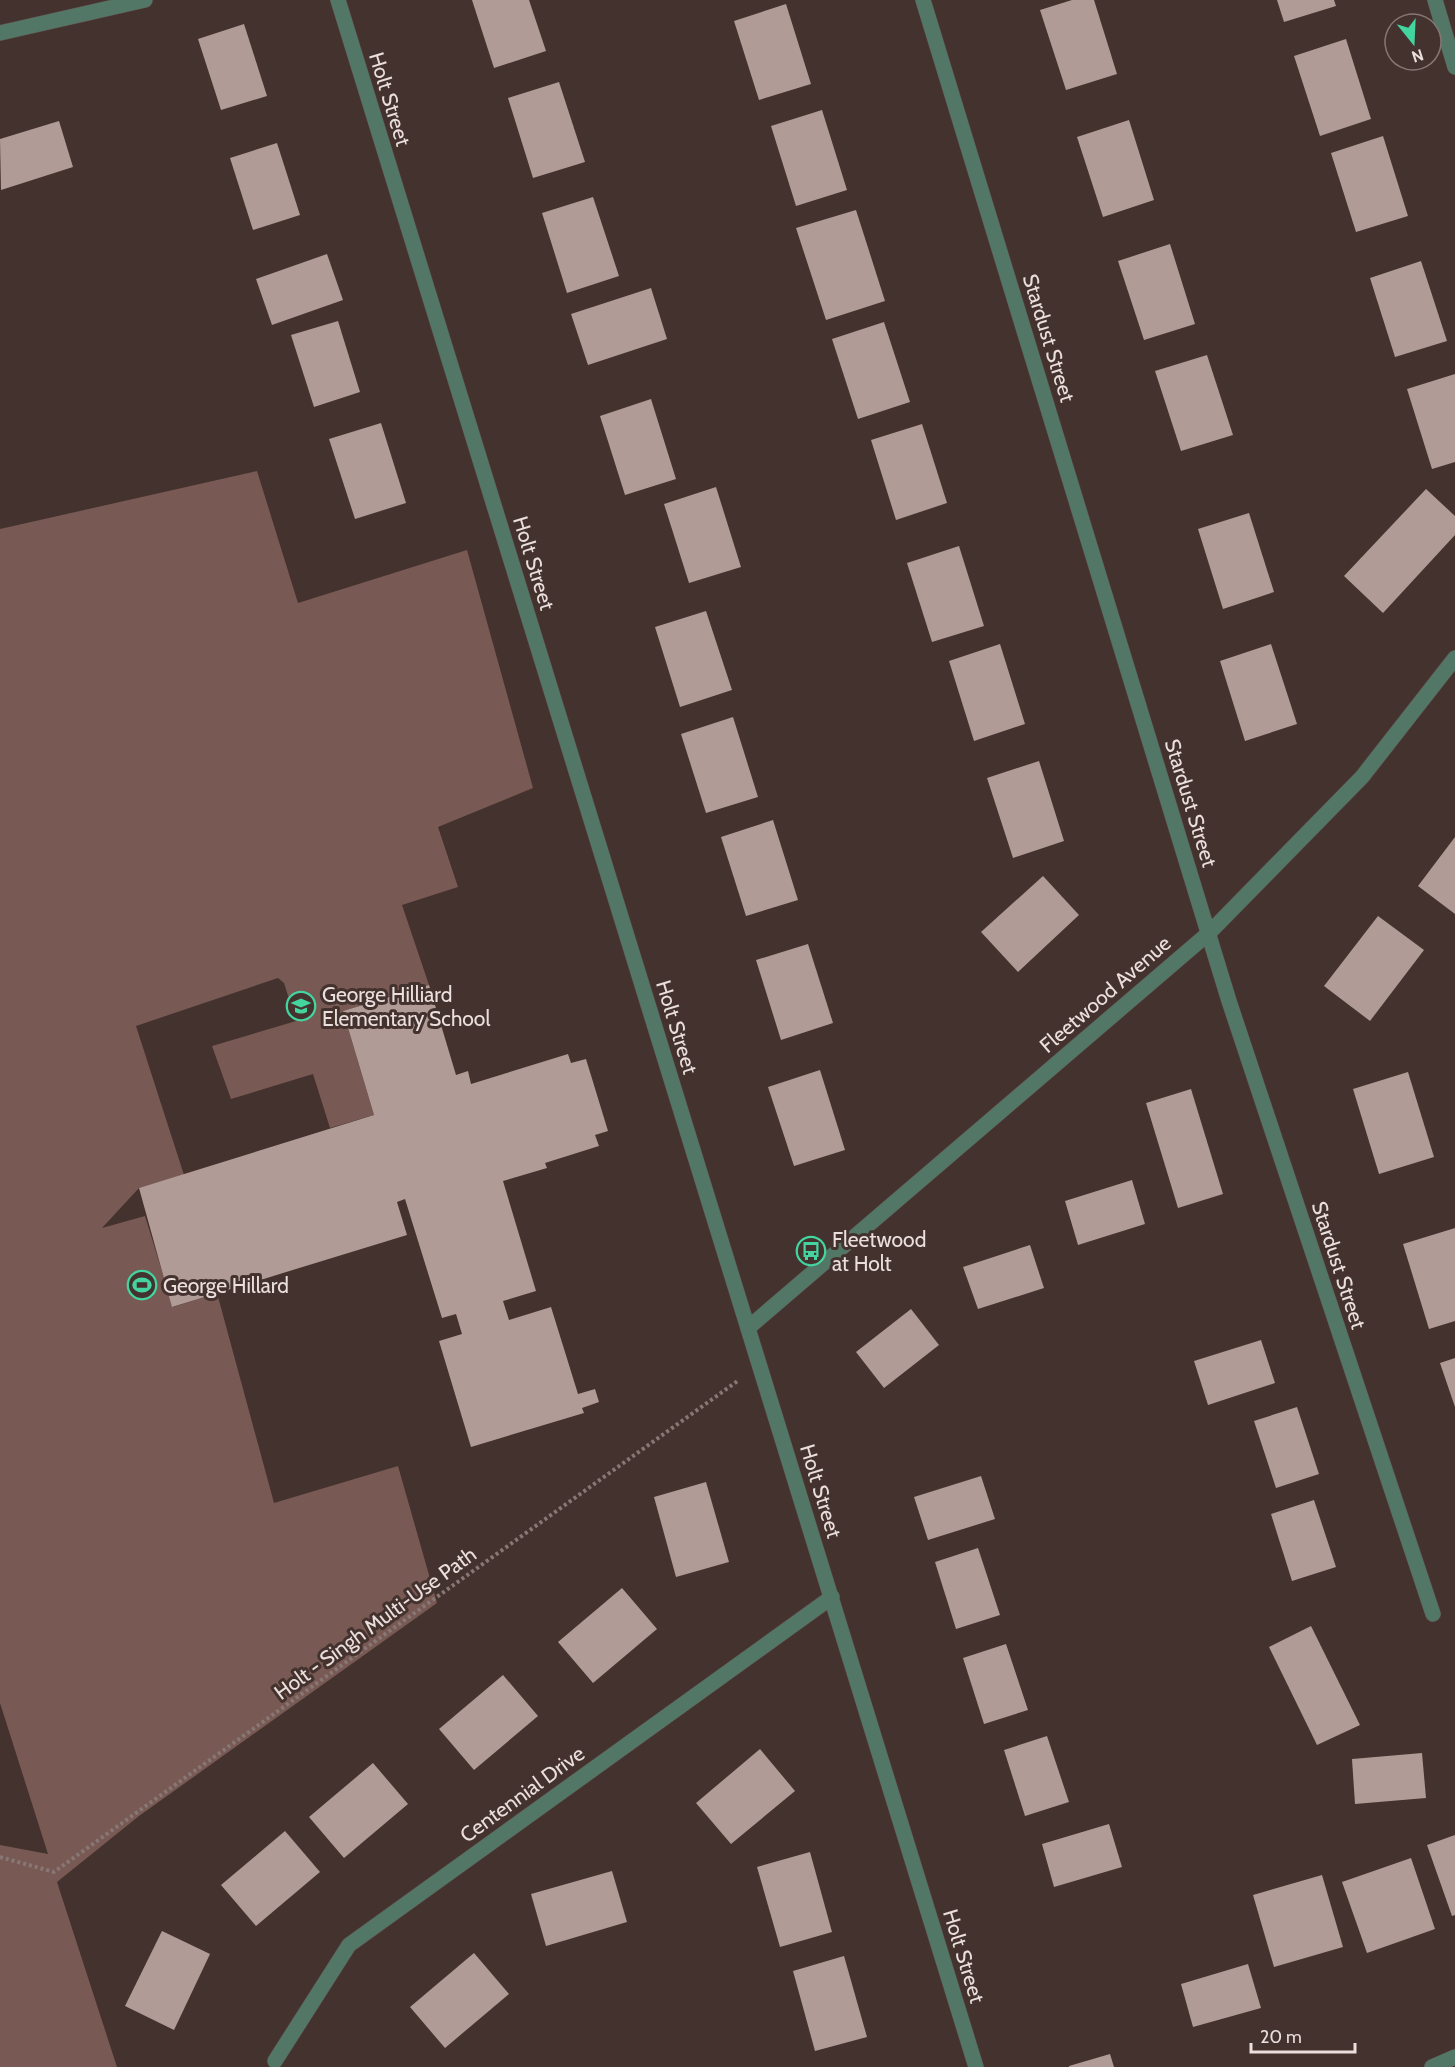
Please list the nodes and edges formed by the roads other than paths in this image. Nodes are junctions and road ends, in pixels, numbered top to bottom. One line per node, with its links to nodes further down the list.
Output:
1 (145, 0): 5 (street)
2 (338, 0): 9 (street, Holt Street)
3 (923, 0): 8 (street, Stardust Street)
4 (1435, 0): 6 (street)
5 (0, 33)
6 (1455, 67)
7 (1455, 657): 8 (street, Fleetwood Avenue)
8 (1210, 932): 9 (street, Fleetwood Avenue); 11 (street, Stardust Street)
9 (748, 1328): 10 (street, Holt Street)
10 (832, 1597): 13 (street, Centennial Drive); 14 (street, Holt Street)
11 (1433, 1614)
12 (1455, 2057): 15 (street)
13 (275, 2061)
14 (976, 2067)
15 (1432, 2067)

